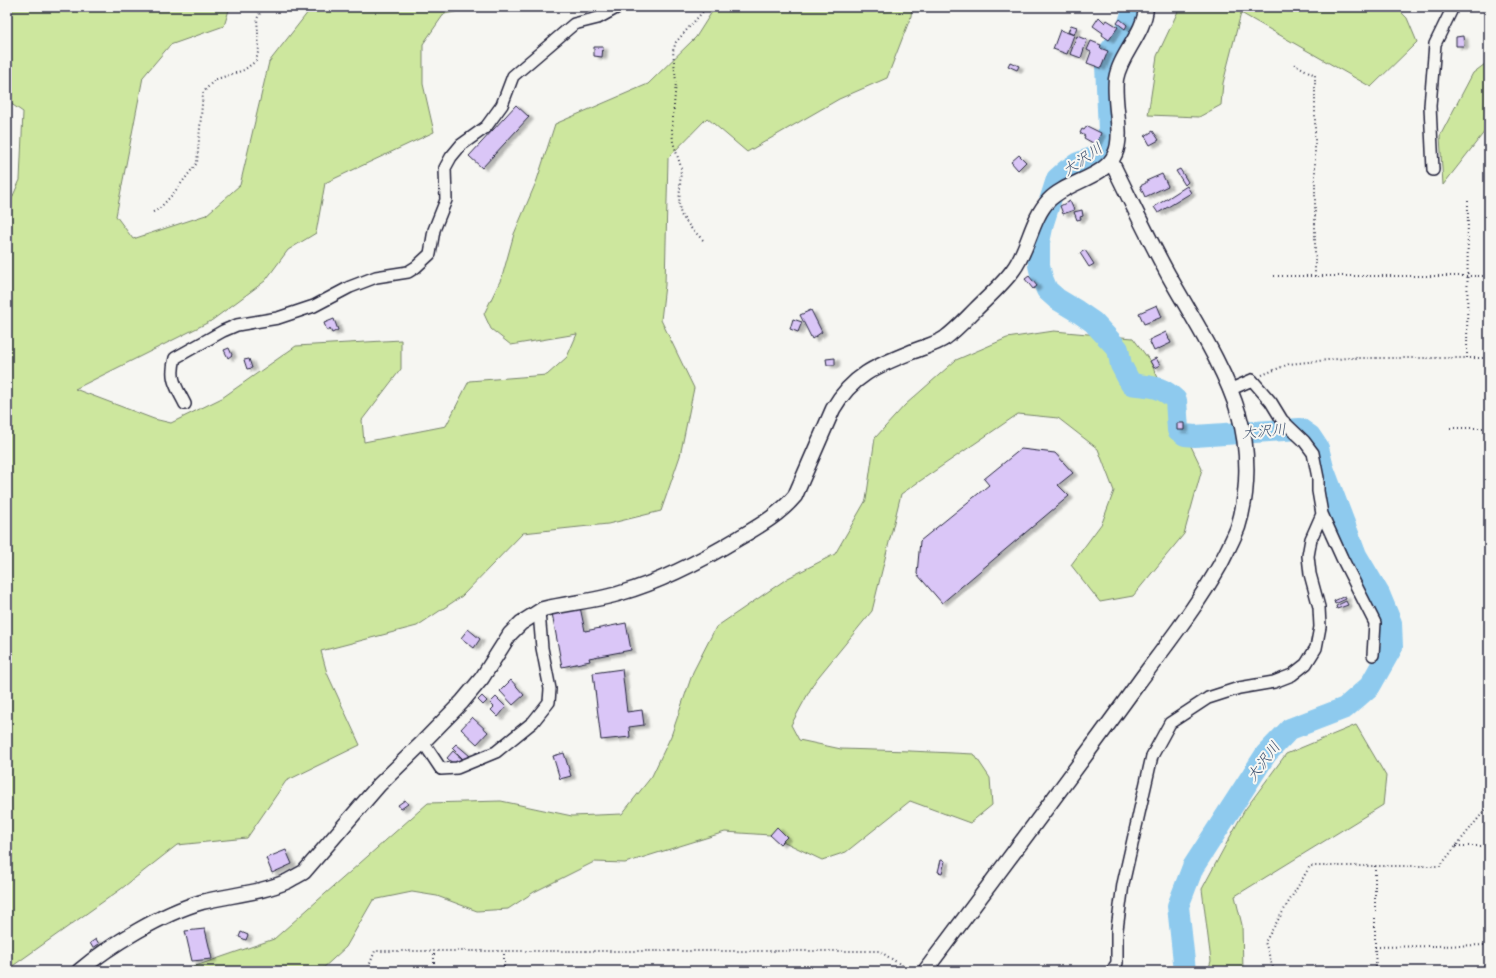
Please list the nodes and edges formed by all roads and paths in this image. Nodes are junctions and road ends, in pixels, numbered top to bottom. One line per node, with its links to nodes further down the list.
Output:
1 (263, 7): 10 (path)
2 (618, 7): 20 (street)
3 (707, 7): 11 (path)
4 (1146, 7): 7 (street)
5 (1453, 7): 8 (street)
6 (1294, 64): 13 (path)
7 (1111, 161): 19 (street); 24 (street)
8 (1433, 170)
9 (1468, 201): 14 (path)
10 (153, 212)
11 (703, 240)
12 (1274, 276): 13 (path)
13 (1315, 276): 14 (path)
14 (1467, 276): 15 (path); 16 (path)
15 (1489, 276)
16 (1467, 358): 17 (path); 18 (path)
17 (1489, 358)
18 (1252, 380): 19 (street); 23 (street)
19 (1229, 390): 40 (street)
20 (185, 404)
21 (1450, 428): 22 (path)
22 (1489, 428)
23 (1322, 514): 25 (street); 41 (street)
24 (539, 612): 26 (street); 26 (street)
25 (1373, 655)
26 (423, 742): 35 (street)
27 (1489, 806): 28 (path)
28 (1456, 846): 29 (path); 30 (path)
29 (1489, 846)
30 (1375, 866): 32 (path); 42 (path)
31 (1489, 946): 32 (path)
32 (1375, 947): 43 (path)
33 (434, 951): 34 (path); 36 (path); 37 (path)
34 (504, 951): 38 (path); 39 (path)
35 (79, 971)
36 (367, 971)
37 (434, 971)
38 (504, 971)
39 (911, 971)
40 (925, 971)
41 (1112, 971)
42 (1274, 971)
43 (1376, 971)

